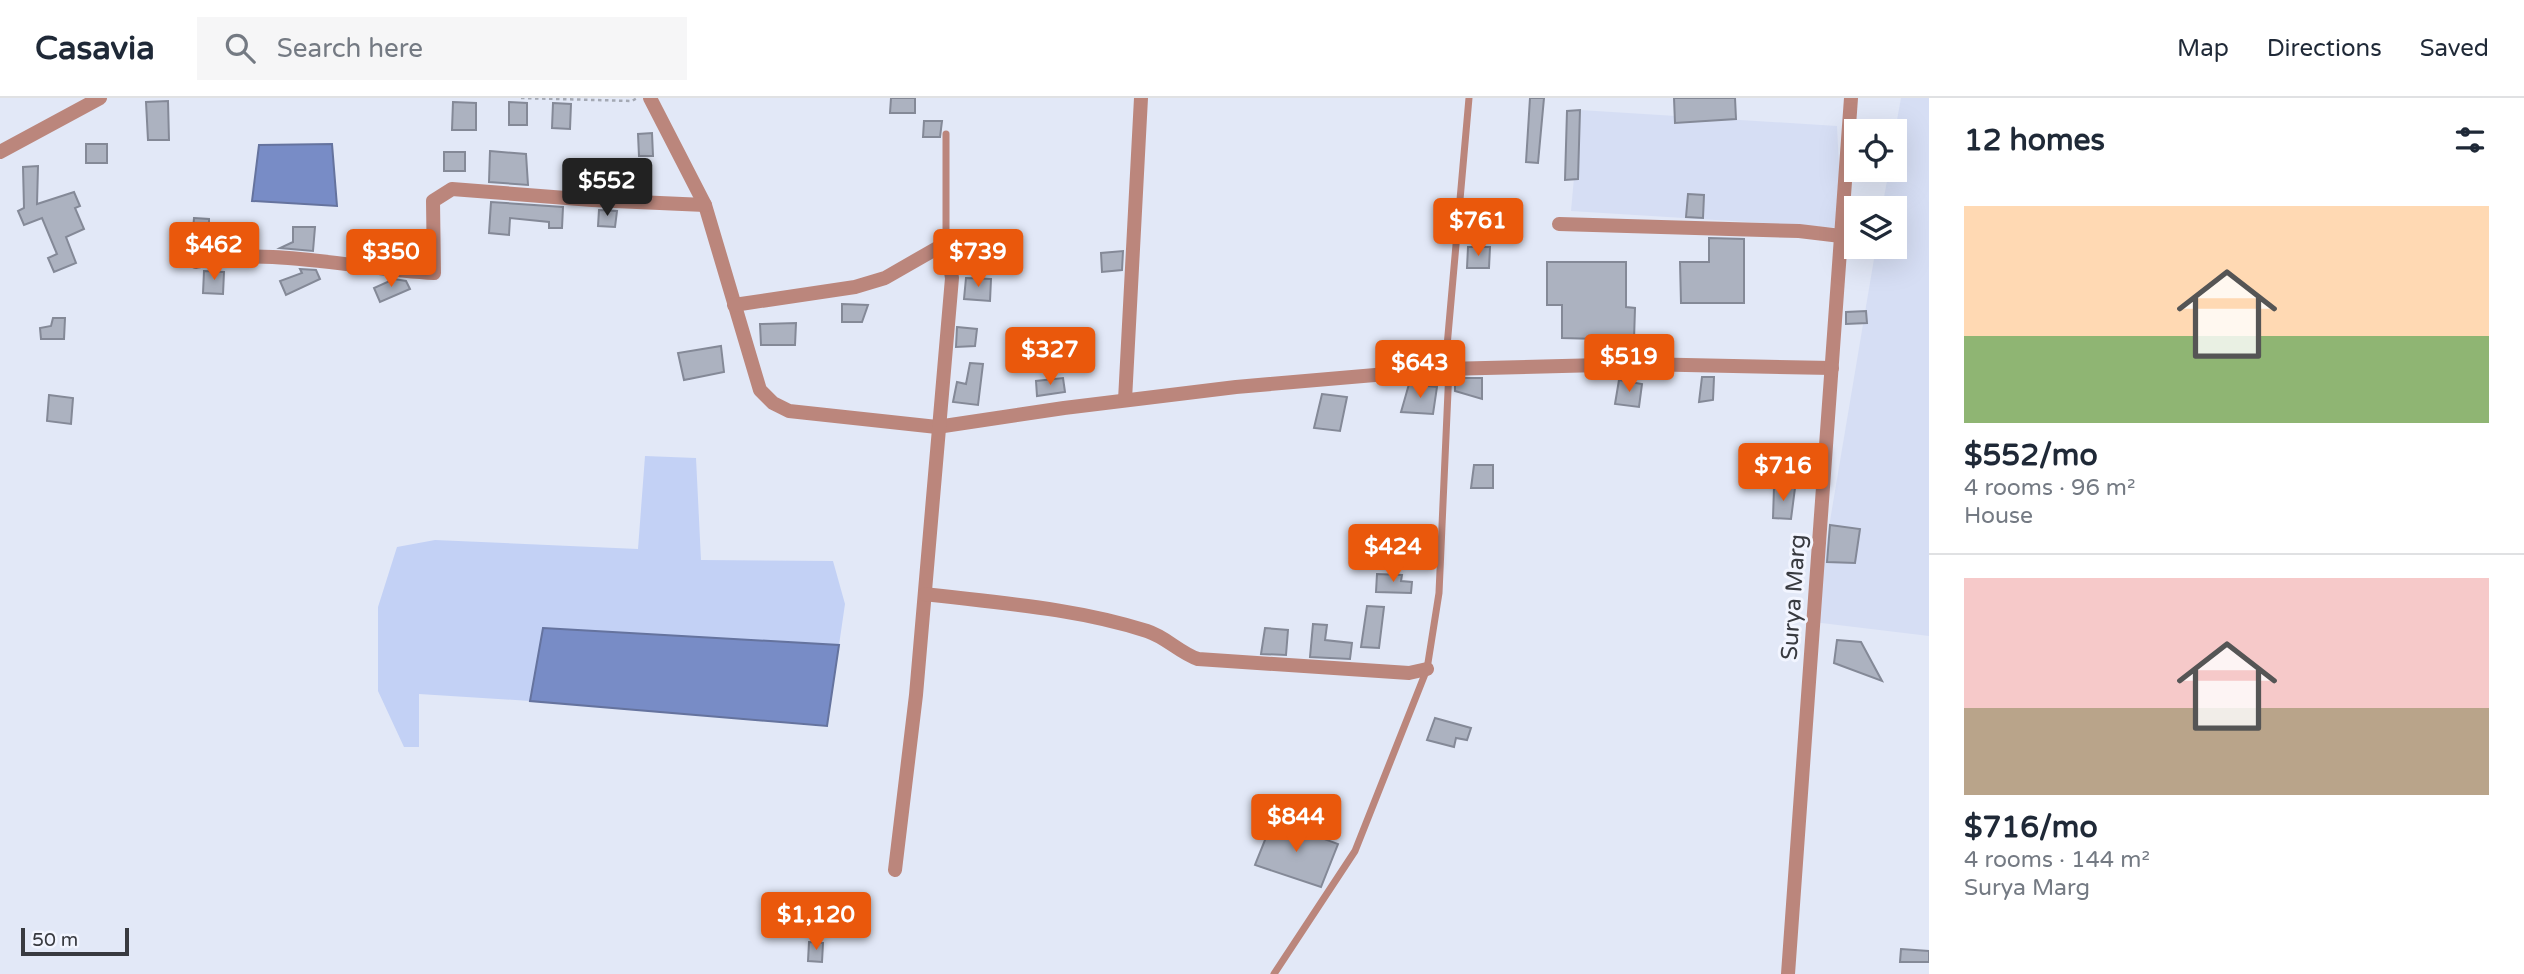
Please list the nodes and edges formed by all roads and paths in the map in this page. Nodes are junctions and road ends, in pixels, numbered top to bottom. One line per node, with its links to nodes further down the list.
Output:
1 (100, 98): 9 (street)
2 (521, 98): 3 (path)
3 (636, 98)
4 (650, 98): 10 (street)
5 (1141, 98): 18 (street)
6 (1469, 98): 17 (lane)
7 (1851, 98): 12 (street, Surya Marg)
8 (946, 134): 13 (lane)
9 (0, 152)
10 (705, 205): 14 (street); 15 (street)
11 (1559, 224): 12 (street)
12 (1841, 236): 16 (street, Surya Marg)
13 (946, 243): 15 (street); 19 (street)
14 (196, 262)
15 (734, 305): 19 (street)
16 (1832, 368): 17 (street); 24 (street, Surya Marg)
17 (1447, 369): 18 (street); 21 (lane)
18 (1125, 400): 19 (street)
19 (937, 427): 20 (street)
20 (925, 594): 21 (street); 22 (street)
21 (1427, 669): 23 (lane)
22 (895, 870)
23 (1273, 974)
24 (1788, 974)

